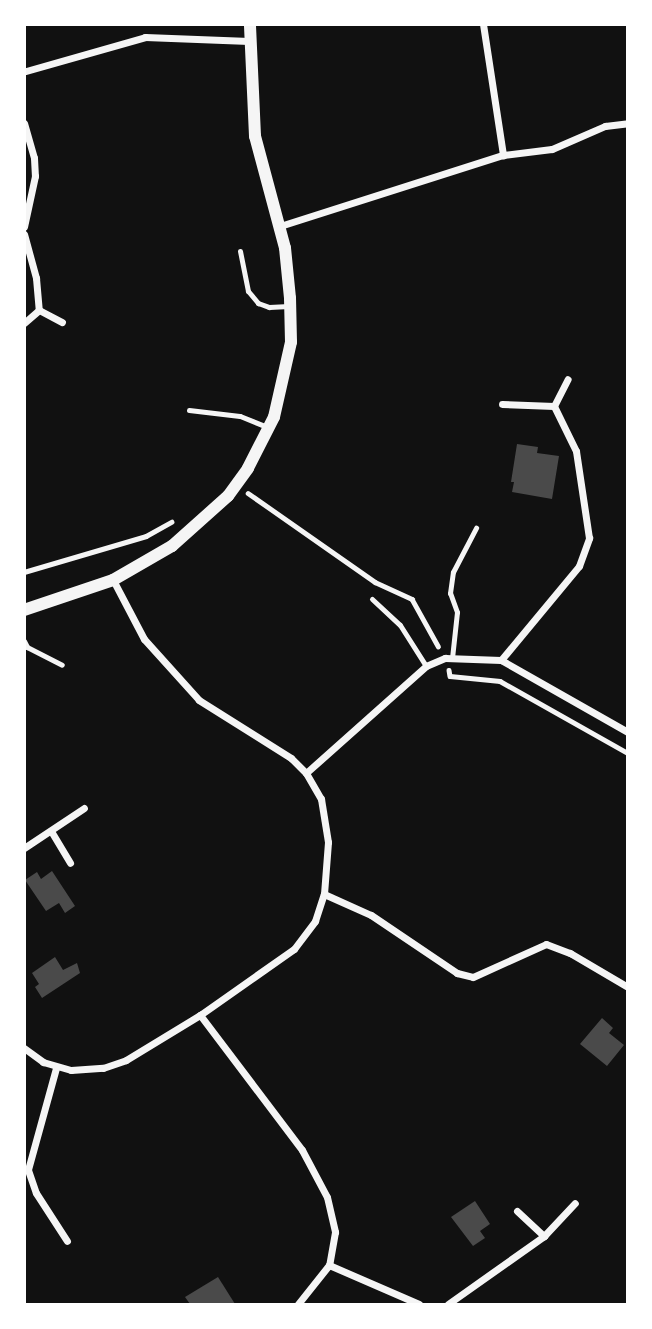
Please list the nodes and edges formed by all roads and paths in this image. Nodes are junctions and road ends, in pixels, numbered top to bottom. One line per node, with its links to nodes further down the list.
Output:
1 (250, 24): 3 (street)
2 (483, 24): 7 (street)
3 (249, 41): 4 (street); 8 (street)
4 (25, 72)
5 (24, 123): 9 (street)
6 (628, 123): 7 (street)
7 (503, 155): 8 (street)
8 (280, 226): 12 (street)
9 (24, 227)
10 (24, 234): 13 (street)
11 (240, 251): 12 (lane)
12 (290, 306): 20 (street)
13 (39, 310): 14 (street); 15 (street)
14 (62, 322)
15 (24, 323)
16 (568, 379): 18 (street)
17 (502, 404): 18 (street)
18 (554, 406): 30 (street)
19 (188, 410): 20 (lane)
20 (269, 428): 21 (street)
21 (235, 484): 25 (street); 29 (path)
22 (178, 517): 24 (path)
23 (476, 528): 29 (lane)
24 (24, 572)
25 (113, 579): 27 (street); 35 (street)
26 (372, 599): 32 (lane)
27 (24, 610)
28 (24, 641): 31 (lane)
29 (448, 658): 30 (street); 32 (street); 34 (path)
30 (501, 660): 33 (street)
31 (62, 664)
32 (426, 666): 35 (street)
33 (628, 732)
34 (628, 752)
35 (306, 774): 40 (street)
36 (83, 808): 37 (street)
37 (51, 831): 38 (street); 39 (street)
38 (24, 848)
39 (70, 863)
40 (324, 894): 41 (street); 42 (street)
41 (628, 987)
42 (200, 1015): 44 (street); 50 (street)
43 (24, 1048): 44 (street)
44 (56, 1068): 45 (street)
45 (26, 1171): 49 (street)
46 (575, 1203): 48 (street)
47 (517, 1211): 48 (street)
48 (544, 1236): 53 (street)
49 (67, 1241)
50 (329, 1265): 51 (street); 52 (street)
51 (298, 1304)
52 (419, 1304)
53 (448, 1304)

